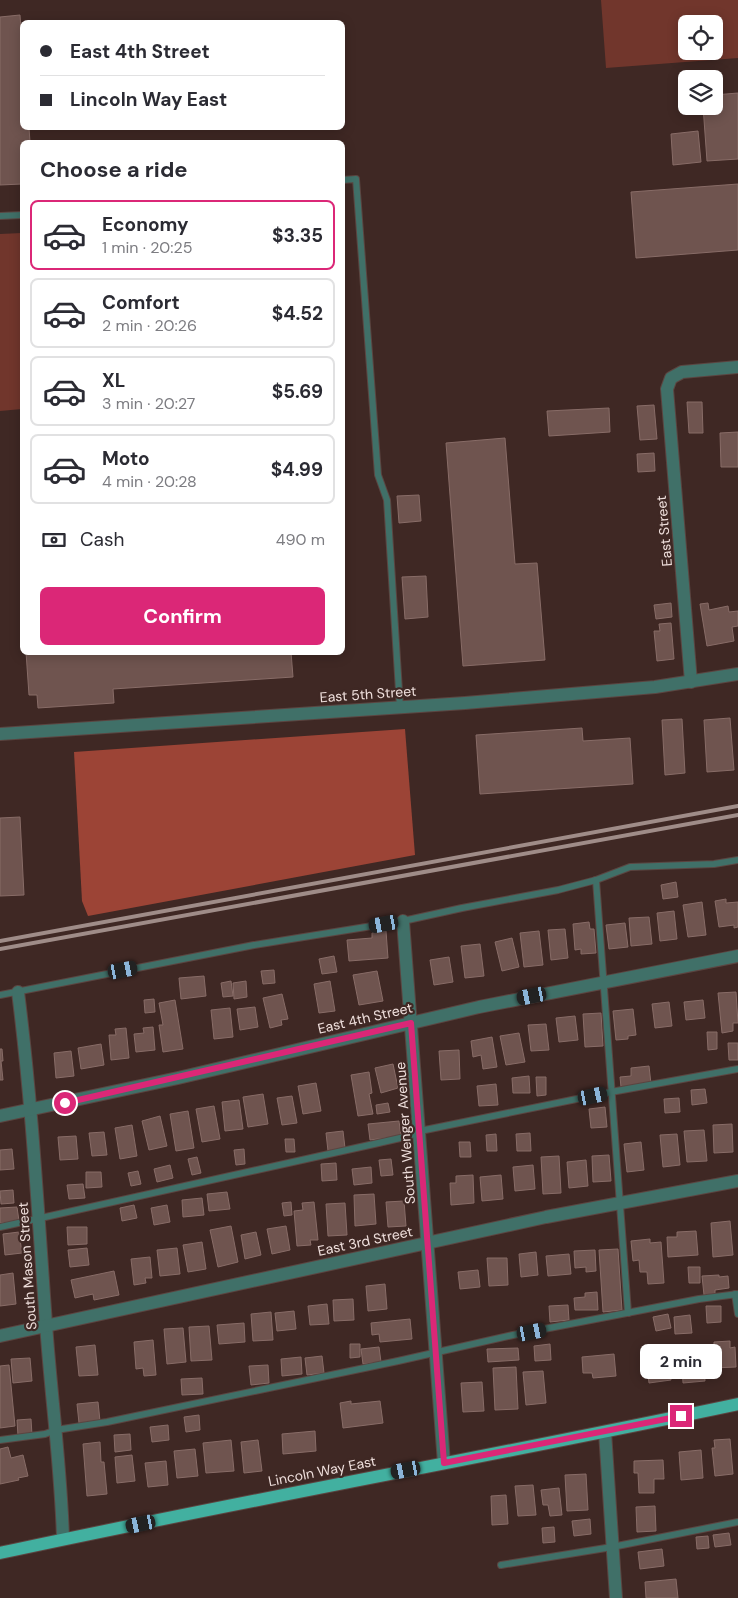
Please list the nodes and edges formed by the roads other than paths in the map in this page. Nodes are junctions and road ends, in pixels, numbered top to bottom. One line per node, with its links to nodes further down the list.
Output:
1 (345, 180): 7 (lane)
2 (20, 215): 3 (lane)
3 (0, 216)
4 (738, 367): 6 (street, East Street)
5 (738, 674): 6 (street, East 5th Street)
6 (691, 682): 7 (street, East 5th Street)
7 (400, 707): 8 (street, East 5th Street)
8 (0, 734)
9 (738, 860): 10 (lane)
10 (596, 880): 11 (lane); 13 (lane)
11 (403, 921): 14 (lane); 16 (street, South Wenger Avenue)
12 (738, 956): 13 (street, East 4th Street)
13 (604, 981): 16 (street, East 4th Street); 18 (lane)
14 (18, 992): 15 (lane); 19 (street, South Mason Street)
15 (0, 995)
16 (411, 1023): 19 (street, East 4th Street); 21 (street, South Wenger Avenue)
17 (738, 1069): 18 (lane)
18 (611, 1092): 21 (lane); 23 (lane)
19 (30, 1110): 20 (street, East 4th Street); 24 (street, South Mason Street)
20 (0, 1116)
21 (420, 1131): 24 (lane); 26 (street, South Wenger Avenue)
22 (738, 1181): 23 (street, East 3rd Street)
23 (620, 1203): 26 (street, East 3rd Street); 28 (lane)
24 (38, 1219): 25 (lane); 30 (street, South Mason Street)
25 (0, 1227)
26 (428, 1243): 30 (street, East 3rd Street); 32 (street, South Wenger Avenue)
27 (737, 1294): 28 (lane); 29 (lane)
28 (628, 1313): 32 (lane)
29 (738, 1314)
30 (46, 1326): 31 (street, East 3rd Street); 34 (street, South Mason Street)
31 (0, 1336)
32 (436, 1352): 34 (lane); 37 (street, South Wenger Avenue)
33 (738, 1404): 35 (main road, Lincoln Way East)
34 (56, 1430): 36 (lane); 39 (street, South Mason Street)
35 (605, 1432): 37 (main road, Lincoln Way East); 40 (street)
36 (0, 1440)
37 (444, 1463): 39 (main road, Lincoln Way East)
38 (738, 1522): 40 (lane)
39 (63, 1539): 41 (main road, Lincoln Way East)
40 (612, 1547): 42 (lane); 43 (street)
41 (0, 1553)
42 (501, 1565)
43 (616, 1598)

